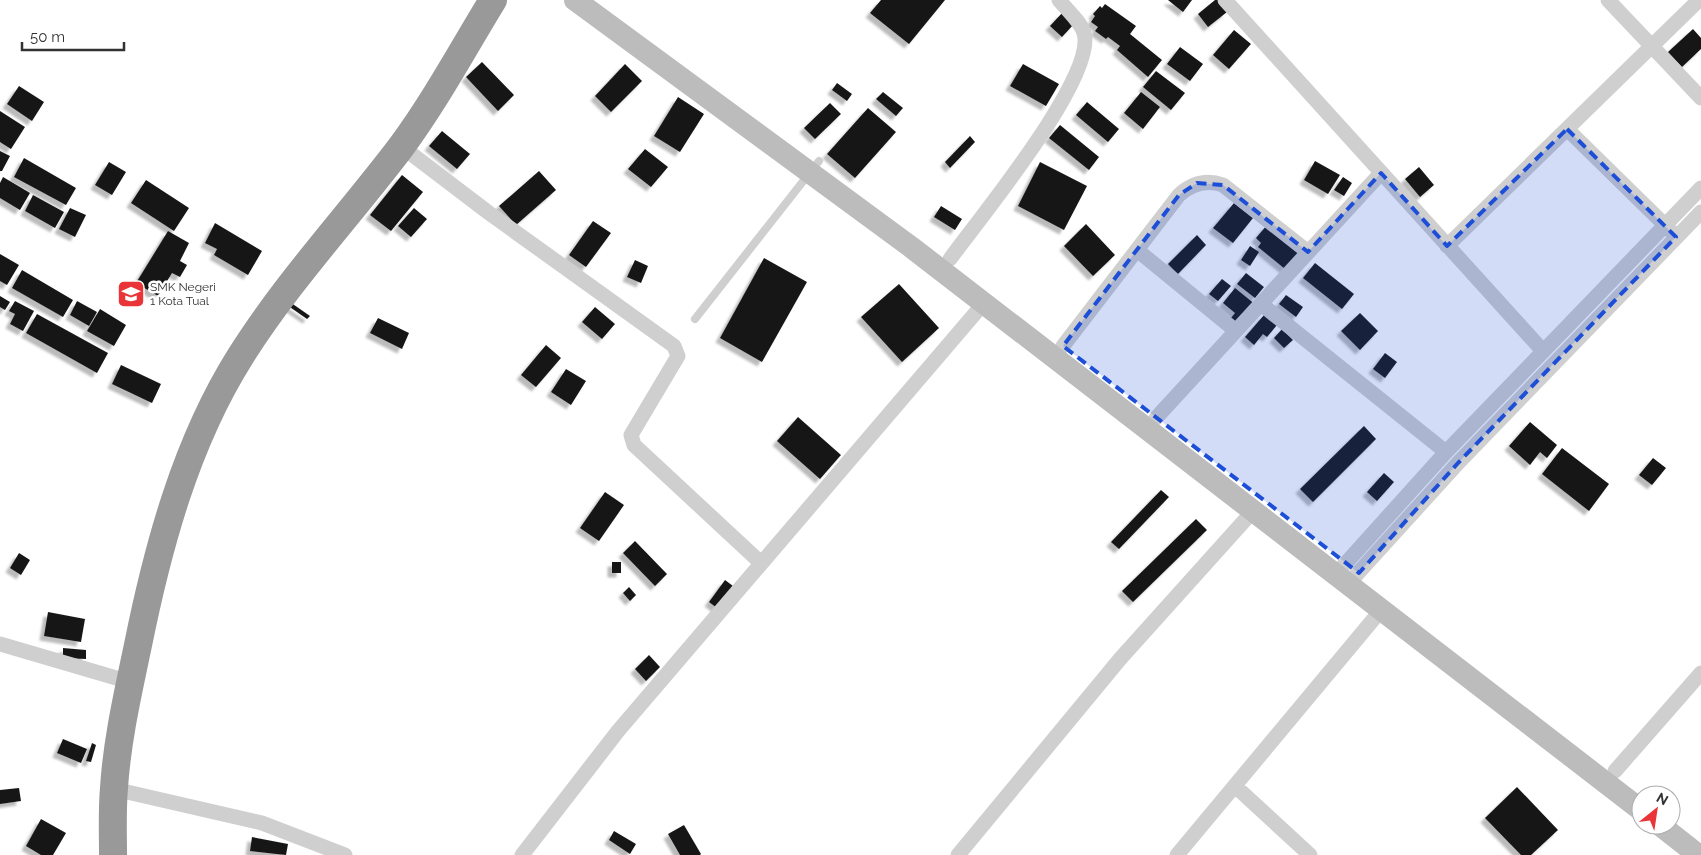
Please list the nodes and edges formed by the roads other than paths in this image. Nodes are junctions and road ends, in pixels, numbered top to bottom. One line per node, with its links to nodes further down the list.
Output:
1 (493, 0): 11 (highway)
2 (575, 0): 12 (street)
3 (600, 0): 12 (street)
4 (1059, 0): 21 (street)
5 (1225, 0): 13 (street)
6 (1608, 0): 8 (street)
7 (1699, 0): 8 (street)
8 (1652, 45): 9 (street); 10 (street)
9 (1701, 98)
10 (1567, 129): 16 (street); 18 (street)
11 (401, 146): 31 (street); 36 (highway)
12 (815, 167): 21 (street); 22 (street); 24 (lane)
13 (1381, 173): 18 (street); 20 (street)
14 (1701, 188): 16 (street)
15 (1701, 212): 17 (street)
16 (1665, 225): 17 (street); 27 (street)
17 (1676, 237): 32 (street)
18 (1447, 246): 27 (street)
19 (1136, 250): 20 (street); 25 (street); 26 (street)
20 (1308, 252): 23 (street)
21 (950, 258): 26 (street)
22 (984, 302): 30 (street); 31 (street)
23 (1261, 304): 25 (street); 29 (street)
24 (696, 319)
25 (1236, 331): 28 (street)
26 (1063, 346): 28 (street)
27 (1543, 351): 29 (street)
28 (1156, 418): 32 (street)
29 (1446, 452): 32 (street)
30 (1254, 510): 32 (street); 48 (street)
31 (761, 563): 47 (street)
32 (1347, 573): 33 (street); 37 (street)
33 (1382, 609): 39 (street); 41 (street)
34 (0, 644): 36 (street)
35 (1701, 673): 37 (street)
36 (130, 682): 40 (highway)
37 (1615, 771): 38 (street)
38 (1633, 785)
39 (1235, 786): 49 (street); 50 (street)
40 (114, 789): 45 (highway); 46 (street)
41 (1631, 802)
42 (1681, 822): 44 (street)
43 (1673, 835): 51 (street)
44 (1701, 837)
45 (113, 855)
46 (345, 855)
47 (522, 855)
48 (958, 855)
49 (1178, 855)
50 (1310, 855)
51 (1698, 855)

